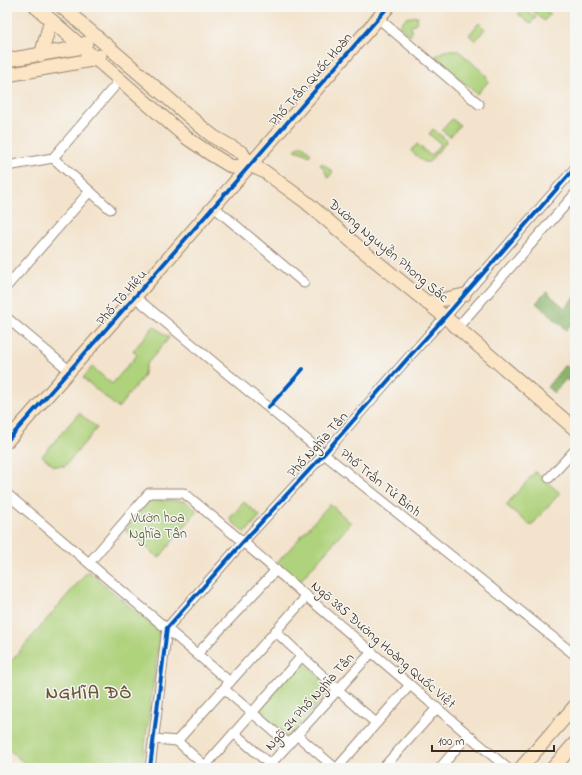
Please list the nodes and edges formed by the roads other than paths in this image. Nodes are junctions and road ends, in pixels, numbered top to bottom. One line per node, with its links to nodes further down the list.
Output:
1 (36, 7): 5 (main road)
2 (62, 7): 6 (main road, Đường Nguyễn Phong Sắc)
3 (388, 7): 4 (main road, Phố Trần Quốc Hoàn)
4 (378, 18): 14 (street); 18 (main road, Phố Trần Quốc Hoàn)
5 (51, 20): 7 (main road); 9 (main road)
6 (94, 34): 7 (main road); 8 (main road, Đường Nguyễn Phong Sắc)
7 (83, 47): 9 (main road); 10 (main road)
8 (108, 47): 10 (main road); 15 (main road, Đường Nguyễn Phong Sắc)
9 (40, 55): 11 (main road)
10 (97, 59): 12 (main road); 13 (main road)
11 (7, 60)
12 (7, 75)
13 (120, 80): 16 (main road); 17 (street)
14 (479, 104)
15 (210, 133): 16 (main road); 18 (main road, Đường Nguyễn Phong Sắc)
16 (199, 147): 18 (main road)
17 (53, 158): 19 (street); 21 (street)
18 (250, 165): 23 (main road, Phố Tô Hiệu); 29 (main road, Đường Nguyễn Phong Sắc)
19 (8, 167)
20 (575, 168): 27 (street, Phố Nghĩa Tân)
21 (90, 191): 24 (street); 26 (street)
22 (575, 194): 32 (street)
23 (214, 207): 25 (street); 28 (main road, Phố Tô Hiệu)
24 (110, 209)
25 (304, 283)
26 (7, 286)
27 (464, 296): 29 (main road); 30 (street, Phố Nghĩa Tân)
28 (135, 298): 33 (main road, Phố Tô Hiệu); 37 (street, Phố Trần Tử Bình)
29 (427, 303): 30 (main road, Đường Nguyễn Phong Sắc)
30 (446, 317): 32 (main road, Đường Nguyễn Phong Sắc); 37 (street, Phố Nghĩa Tân)
31 (7, 318): 33 (street)
32 (457, 328): 34 (main road, Đường Nguyễn Phong Sắc)
33 (70, 371): 35 (main road, Phố Tô Hiệu)
34 (575, 429)
35 (9, 436)
36 (575, 450): 38 (street)
37 (324, 454): 40 (street, Phố Nghĩa Tân); 48 (street, Phố Trần Tử Bình)
38 (549, 478)
39 (7, 494): 41 (street)
40 (243, 542): 41 (street, Ngõ 385 Đường Hoàng Quốc Việt); 42 (street, Ngõ 385 Đường Hoàng Quốc Việt); 44 (street, Phố Nghĩa Tân)
41 (89, 563): 44 (street)
42 (276, 570): 43 (street, Ngõ 385 Đường Hoàng Quốc Việt); 47 (street)
43 (307, 596): 45 (street); 46 (street, Ngõ 385 Đường Hoàng Quốc Việt)
44 (167, 628): 47 (street); 61 (street)
45 (275, 631): 49 (street); 50 (street)
46 (372, 652): 51 (street, Ngõ 385 Đường Hoàng Quốc Việt); 53 (street, Ngõ 24 Phố Nghĩa Tân)
47 (197, 654): 50 (street)
48 (575, 655)
49 (302, 656): 53 (street); 56 (street)
50 (230, 682): 52 (street)
51 (410, 685): 55 (street, Ngõ 385 Đường Hoàng Quốc Việt); 57 (street)
52 (224, 689): 56 (street); 62 (street)
53 (338, 690): 57 (street); 59 (street, Ngõ 24 Phố Nghĩa Tân)
54 (575, 706): 71 (main road)
55 (437, 708): 60 (street, Ngõ 385 Đường Hoàng Quốc Việt); 68 (street)
56 (252, 713): 58 (street); 64 (street)
57 (376, 723): 67 (street)
58 (234, 733): 62 (street); 65 (street)
59 (297, 735): 64 (street, Ngõ 24 Phố Nghĩa Tân); 67 (street)
60 (468, 735): 69 (street); 70 (street, Ngõ 385 Đường Hoàng Quốc Việt)
61 (154, 739): 62 (street); 66 (street)
62 (177, 741)
63 (575, 743): 72 (main road)
64 (289, 744): 65 (street, Ngõ 24 Phố Nghĩa Tân)
65 (270, 767)
66 (150, 768)
67 (336, 768)
68 (383, 768)
69 (440, 768)
70 (507, 768)
71 (521, 768)
72 (553, 768)

